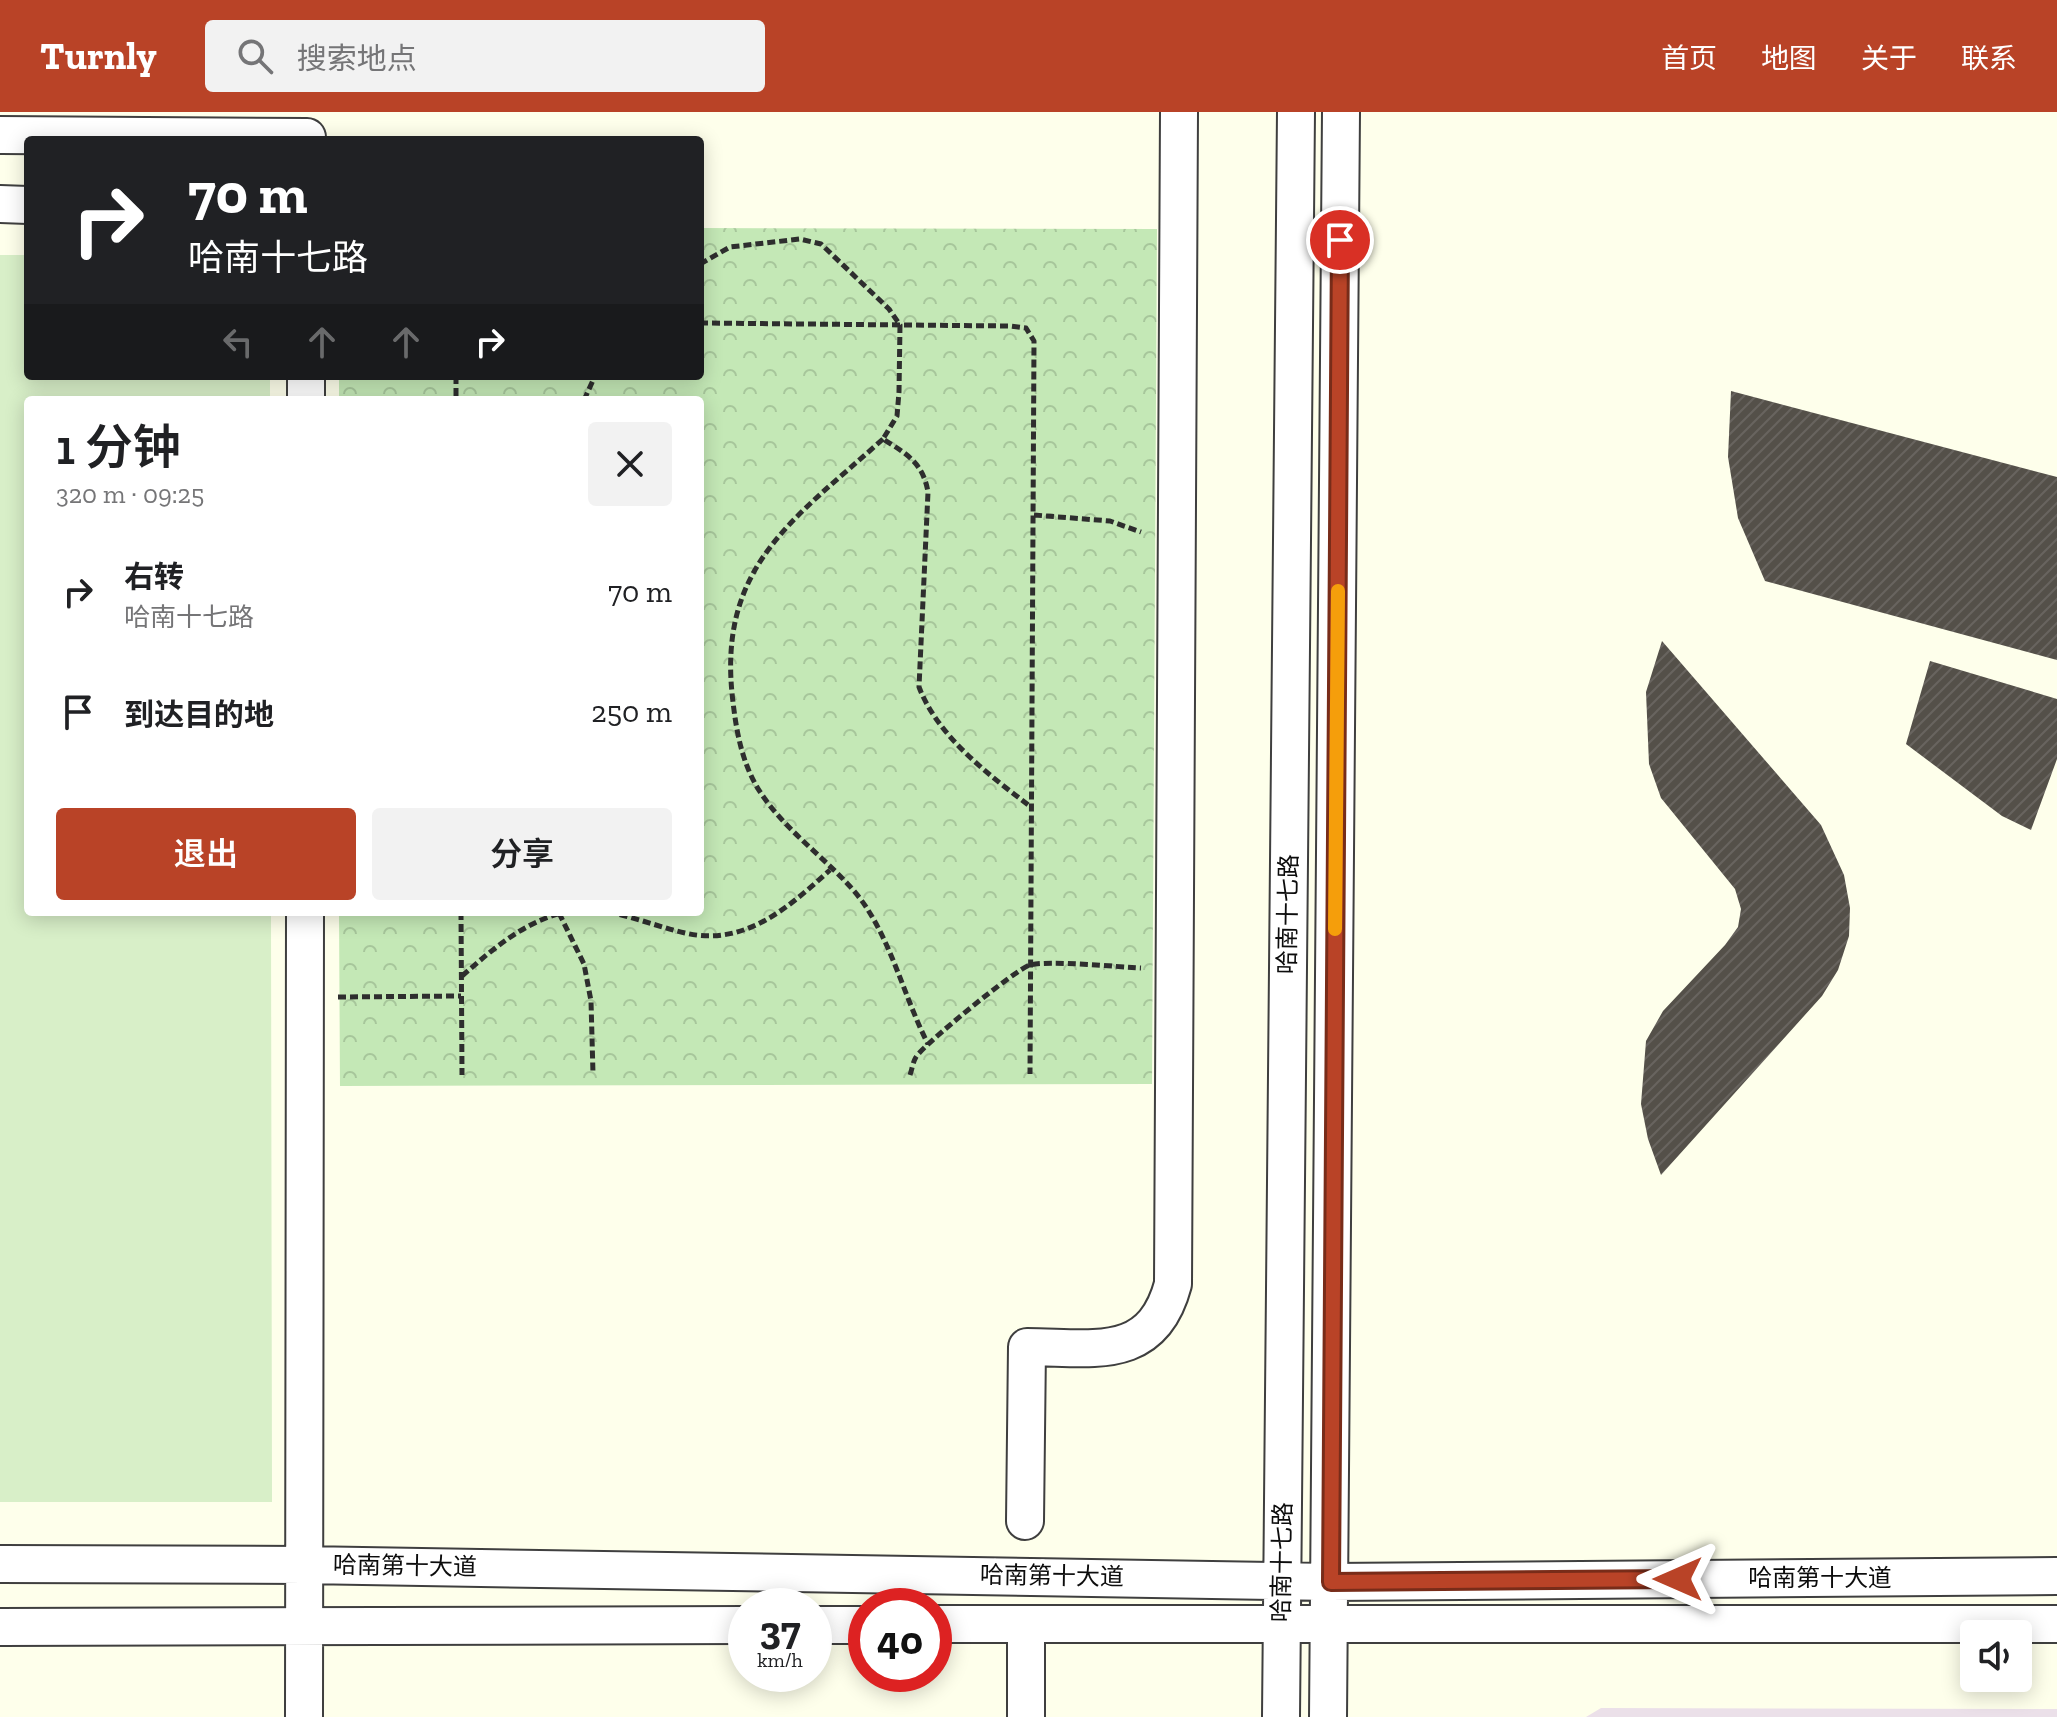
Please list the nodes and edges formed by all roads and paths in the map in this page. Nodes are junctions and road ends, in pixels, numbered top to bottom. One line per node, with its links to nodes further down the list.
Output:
1 (1179, 112): 13 (street)
2 (1296, 112): 35 (street, 哈南十七路)
3 (1341, 112): 36 (street, 哈南十七路)
4 (307, 130): 5 (street)
5 (0, 135)
6 (0, 204): 7 (street)
7 (24, 205)
8 (704, 262): 10 (path)
9 (704, 323): 10 (path)
10 (900, 325): 11 (path); 12 (path)
11 (883, 439): 14 (path); 15 (path)
12 (1034, 515): 13 (path); 14 (path)
13 (1176, 544): 22 (street)
14 (1032, 808): 21 (path)
15 (830, 870): 20 (path); 26 (path)
16 (305, 916): 25 (street)
17 (461, 916): 23 (path)
18 (549, 916): 23 (path)
19 (563, 916): 27 (path)
20 (623, 916)
21 (1031, 965): 22 (path); 26 (path); 28 (path)
22 (1174, 968): 31 (street)
23 (461, 977): 24 (path)
24 (461, 996): 25 (path); 29 (path)
25 (305, 997): 33 (street)
26 (928, 1044): 30 (path)
27 (593, 1074)
28 (1030, 1074)
29 (462, 1075)
30 (910, 1075)
31 (1025, 1521)
32 (0, 1564): 33 (street, 哈南第十大道)
33 (304, 1565): 35 (street, 哈南第十大道); 44 (street)
34 (2057, 1576): 36 (street, 哈南第十大道)
35 (1282, 1580): 36 (street, 哈南第十大道); 37 (street, 哈南十七路)
36 (1331, 1582): 38 (street, 哈南十七路)
37 (1281, 1622): 38 (street, 哈南第十大道); 40 (street, 哈南第十大道); 47 (street, 哈南十七路)
38 (1328, 1623): 41 (street, 哈南第十大道); 48 (street, 哈南十七路)
39 (952, 1624): 40 (street, 哈南第十大道)
40 (1026, 1624): 46 (street)
41 (2057, 1624)
42 (728, 1625): 44 (street)
43 (0, 1627): 44 (street)
44 (304, 1628): 45 (street)
45 (304, 1717)
46 (1026, 1717)
47 (1281, 1717)
48 (1328, 1717)

